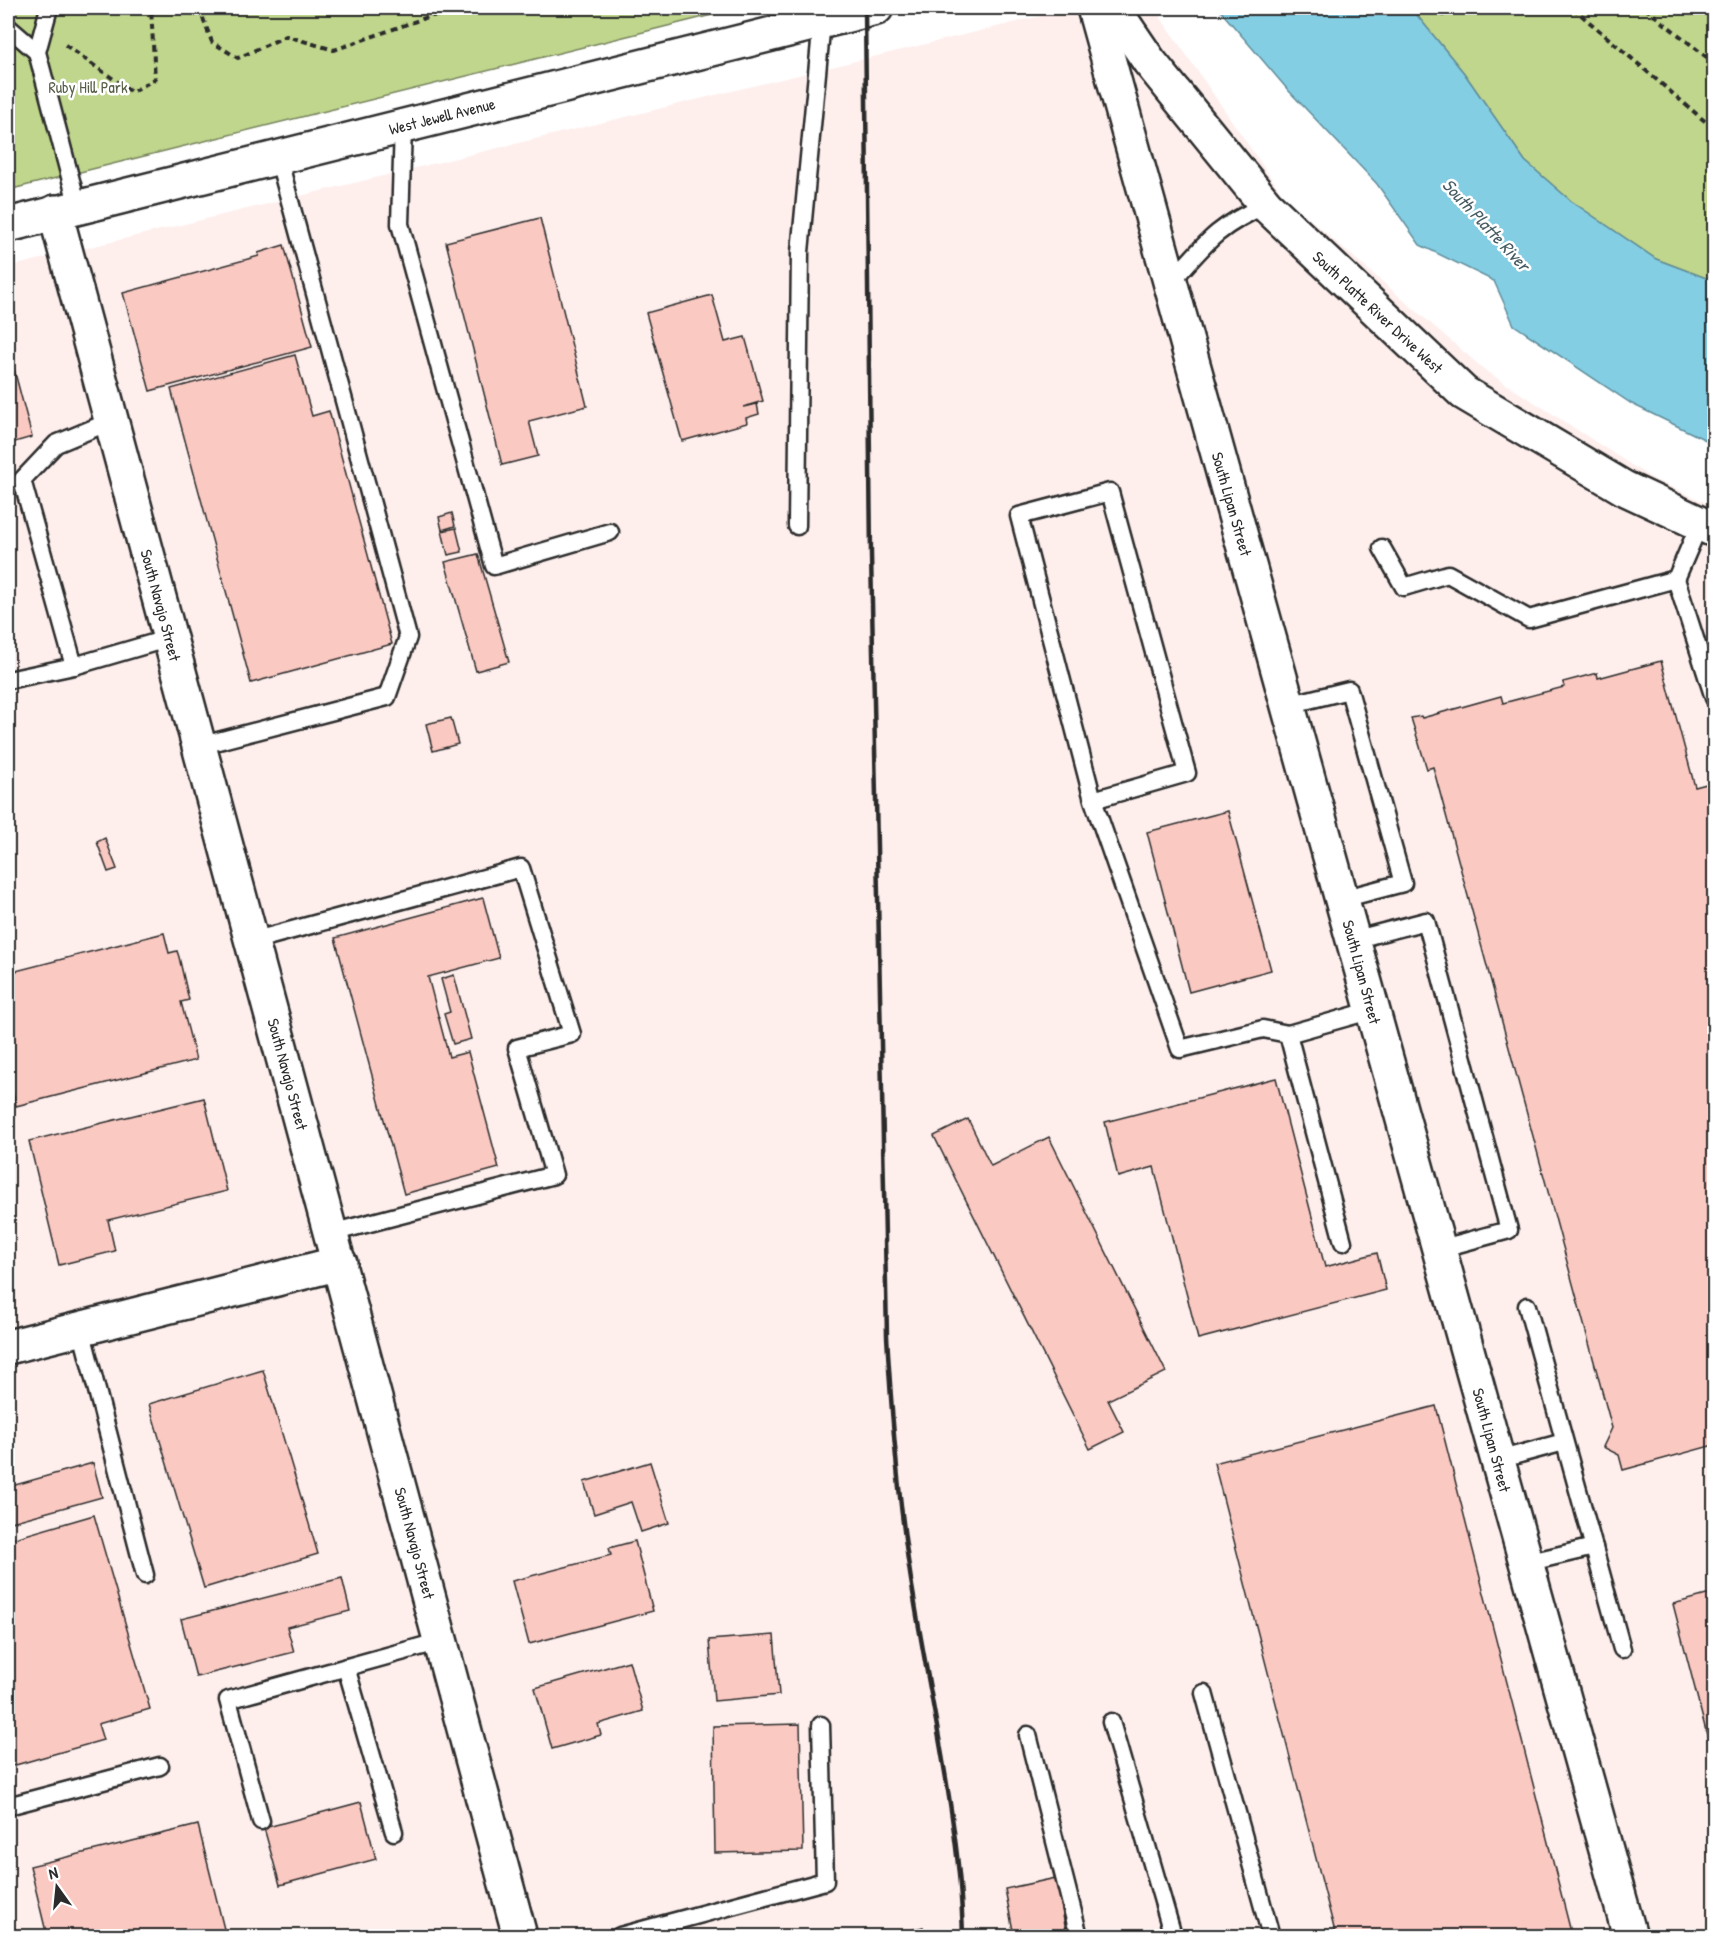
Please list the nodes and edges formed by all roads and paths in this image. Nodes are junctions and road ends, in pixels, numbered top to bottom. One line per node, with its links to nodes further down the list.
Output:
1 (49, 8): 15 (lane)
2 (151, 8): 14 (path)
3 (199, 8): 4 (path)
4 (529, 8)
5 (876, 8): 12 (street, West Jewell Avenue)
6 (1094, 8): 23 (street, South Lipan Street)
7 (1113, 8): 20 (street, South Platte River Drive West)
8 (1431, 8): 9 (path)
9 (1445, 8)
10 (1573, 8): 18 (path)
11 (1645, 8): 16 (path)
12 (822, 21): 17 (street, West Jewell Avenue); 25 (lane)
13 (8, 27): 15 (lane)
14 (63, 44)
15 (37, 52): 21 (lane)
16 (1714, 63)
17 (403, 126): 19 (street, West Jewell Avenue); 27 (lane)
18 (1714, 129)
19 (278, 157): 21 (street, West Jewell Avenue); 35 (lane)
20 (1266, 205): 23 (lane); 26 (street, South Platte River Drive West)
21 (66, 210): 22 (street, West Jewell Avenue); 24 (street, South Navajo Street)
22 (8, 225)
23 (1170, 282): 34 (street, South Lipan Street)
24 (111, 421): 30 (street, South Navajo Street); 31 (lane)
25 (797, 526)
26 (1707, 526): 29 (lane)
27 (610, 532)
28 (1382, 548): 29 (lane)
29 (1676, 579): 33 (lane)
30 (170, 638): 31 (lane); 35 (street, South Navajo Street)
31 (74, 666): 32 (lane)
32 (8, 680)
33 (1714, 698)
34 (1288, 705): 37 (street, South Lipan Street); 37 (lane)
35 (200, 746): 39 (street, South Navajo Street)
36 (1093, 800): 36 (lane); 41 (lane)
37 (1342, 899): 38 (street, South Lipan Street)
38 (1353, 940): 40 (street, South Lipan Street); 44 (lane)
39 (252, 941): 43 (street, South Navajo Street); 43 (lane)
40 (1373, 1010): 41 (lane); 44 (street, South Lipan Street)
41 (1288, 1034): 42 (lane)
42 (1343, 1242)
43 (335, 1248): 46 (street); 53 (street, South Navajo Street)
44 (1439, 1249): 49 (street, South Lipan Street)
45 (1527, 1306): 48 (lane)
46 (81, 1329): 47 (street); 52 (lane)
47 (8, 1347)
48 (1564, 1442): 49 (lane); 50 (lane)
49 (1498, 1460): 51 (street, South Lipan Street)
50 (1594, 1547): 51 (lane); 54 (lane)
51 (1526, 1563): 69 (street, South Lipan Street)
52 (145, 1575)
53 (441, 1641): 55 (lane); 64 (street, South Navajo Street)
54 (1622, 1648)
55 (346, 1667): 62 (lane); 63 (lane)
56 (1204, 1693): 68 (lane)
57 (1111, 1722): 67 (lane)
58 (821, 1725): 65 (lane)
59 (1028, 1735): 66 (lane)
60 (160, 1766): 61 (lane)
61 (8, 1806)
62 (261, 1821)
63 (394, 1832)
64 (519, 1936)
65 (620, 1936)
66 (1079, 1936)
67 (1173, 1936)
68 (1271, 1936)
69 (1630, 1936)

